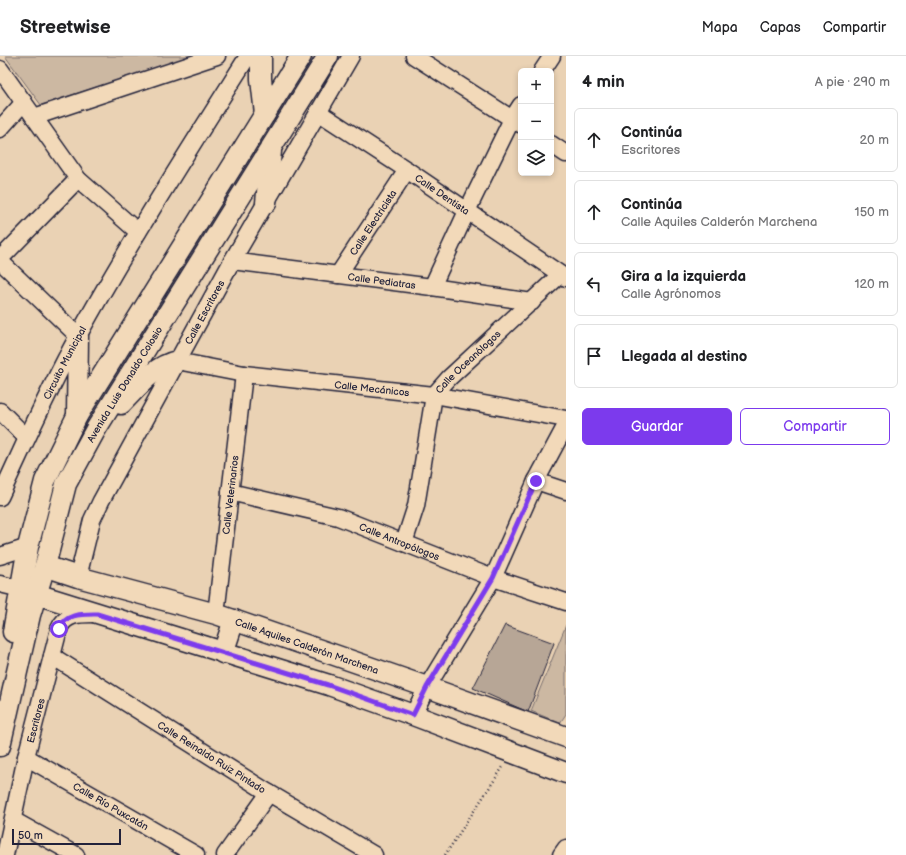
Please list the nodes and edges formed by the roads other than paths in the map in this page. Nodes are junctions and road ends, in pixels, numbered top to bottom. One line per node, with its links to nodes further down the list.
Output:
1 (217, 56): 14 (street)
2 (261, 56): 13 (main road)
3 (301, 56): 13 (main road, Avenida Luis Donaldo Colosio)
4 (328, 56): 17 (main road, Avenida Luis Donaldo Colosio)
5 (351, 56): 12 (street, Calle Escritores)
6 (414, 56): 15 (street)
7 (552, 56): 9 (street)
8 (241, 59): 24 (street, Circuito Municipal)
9 (544, 68)
10 (0, 69): 11 (street)
11 (24, 102): 14 (street); 16 (street)
12 (318, 112): 20 (street, Calle Dentista); 22 (street, Calle Escritores)
13 (265, 114): 36 (main road, Avenida Luis Donaldo Colosio)
14 (34, 117): 21 (street)
15 (516, 122): 23 (street)
16 (0, 129)
17 (272, 146): 22 (main road); 39 (main road, Avenida Luis Donaldo Colosio)
18 (554, 146): 19 (street)
19 (566, 154)
20 (408, 170): 23 (street, Calle Dentista); 27 (street, Calle Electricista)
21 (78, 179): 24 (street); 25 (street)
22 (266, 203): 26 (street, Calle Escritores)
23 (467, 211): 28 (street, Calle Dentista); 29 (street)
24 (138, 232): 31 (street, Circuito Municipal)
25 (0, 260): 31 (street)
26 (232, 261): 27 (street, Calle Pediatras); 32 (street, Calle Escritores)
27 (338, 275): 29 (street, Calle Pediatras)
28 (563, 276): 30 (street, Calle Oceanólogos)
29 (432, 287): 30 (street, Calle Pediatras)
30 (532, 302): 34 (street, Calle Oceanólogos)
31 (78, 336): 36 (main road); 40 (street, Circuito Municipal)
32 (177, 361): 33 (street, Calle Mecánicos); 39 (main road); 49 (street, Calle Escritores)
33 (244, 374): 34 (street, Calle Mecánicos); 43 (street, Calle Veterinarios)
34 (434, 395): 37 (street, Calle Mecánicos); 45 (street, Calle Oceanólogos)
35 (0, 411): 40 (street)
36 (77, 416): 46 (main road, Avenida Luis Donaldo Colosio)
37 (566, 419)
38 (566, 426): 41 (street)
39 (96, 429): 48 (main road, Avenida Luis Donaldo Colosio)
40 (27, 438): 44 (street, Circuito Municipal)
41 (536, 481): 42 (street); 50 (street)
42 (566, 491)
43 (230, 492): 45 (street, Calle Antropólogos); 56 (street, Calle Veterinarios)
44 (0, 497)
45 (404, 543): 50 (street, Calle Antropólogos)
46 (28, 547): 47 (street); 52 (main road, Avenida Luis Donaldo Colosio)
47 (0, 556)
48 (45, 566): 49 (main road, Calle Aquiles Calderón Marchena); 52 (main road, Avenida Luis Donaldo Colosio)
49 (78, 577): 56 (main road, Calle Aquiles Calderón Marchena)
50 (493, 578): 53 (street, Calle Antropólogos); 59 (street)
51 (0, 584): 52 (street)
52 (28, 592): 54 (main road, Avenida Luis Donaldo Colosio); 55 (main road)
53 (566, 602)
54 (23, 614): 60 (main road, Avenida Luis Donaldo Colosio); 63 (main road, Avenida Luis Donaldo Colosio)
55 (97, 614): 57 (main road); 58 (street, Escritores)
56 (225, 618): 57 (main road); 59 (main road, Calle Aquiles Calderón Marchena)
57 (223, 653): 61 (main road)
58 (52, 656): 64 (street, Escritores); 66 (street, Calle Reinaldo Ruiz Pintado)
59 (427, 687): 61 (street); 62 (main road, Calle Aquiles Calderón Marchena)
60 (0, 694)
61 (413, 715): 65 (main road)
62 (566, 737)
63 (0, 746)
64 (26, 757): 67 (street, Escritores); 72 (street, Calle Río Puxcatán)
65 (566, 773)
66 (269, 793): 73 (street); 74 (street, Calle Reinaldo Ruiz Pintado)
67 (12, 822): 68 (street); 70 (street, Escritores); 71 (street)
68 (0, 840)
69 (566, 848): 75 (street)
70 (5, 855)
71 (76, 855)
72 (196, 855)
73 (225, 855)
74 (374, 855)
75 (561, 855)

